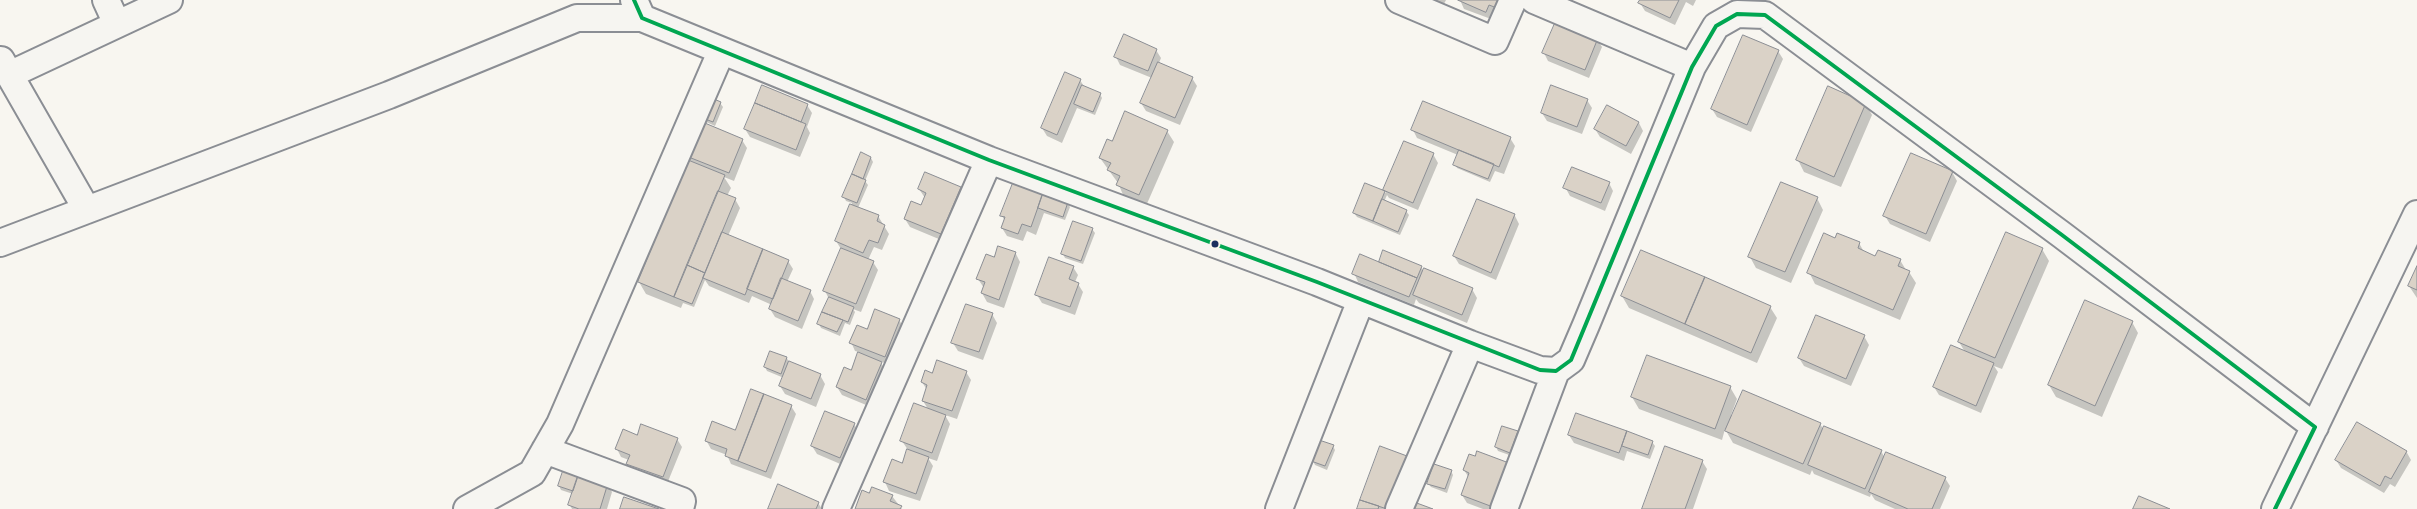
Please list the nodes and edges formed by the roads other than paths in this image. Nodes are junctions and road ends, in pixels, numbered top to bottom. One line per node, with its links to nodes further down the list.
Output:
1 (106, 0): 7 (street)
2 (169, 0): 7 (street)
3 (1399, 0): 4 (street)
4 (1513, 0)
5 (1534, 0): 10 (street)
6 (638, 9): 8 (street); 12 (street)
7 (117, 24): 9 (street)
8 (721, 52): 11 (street); 19 (street)
9 (5, 67): 12 (street)
10 (1692, 67): 17 (street); 18 (street)
11 (989, 160): 15 (street); 22 (street)
12 (87, 210): 14 (street)
13 (2417, 214): 18 (street)
14 (0, 243)
15 (1362, 300): 16 (street); 23 (street)
16 (1470, 344): 17 (street); 24 (street)
17 (1556, 371): 25 (street)
18 (2315, 427): 26 (street)
19 (546, 450): 20 (street); 21 (street)
20 (467, 509)
21 (680, 509)
22 (836, 509)
23 (1279, 509)
24 (1399, 509)
25 (1504, 509)
26 (2275, 509)

